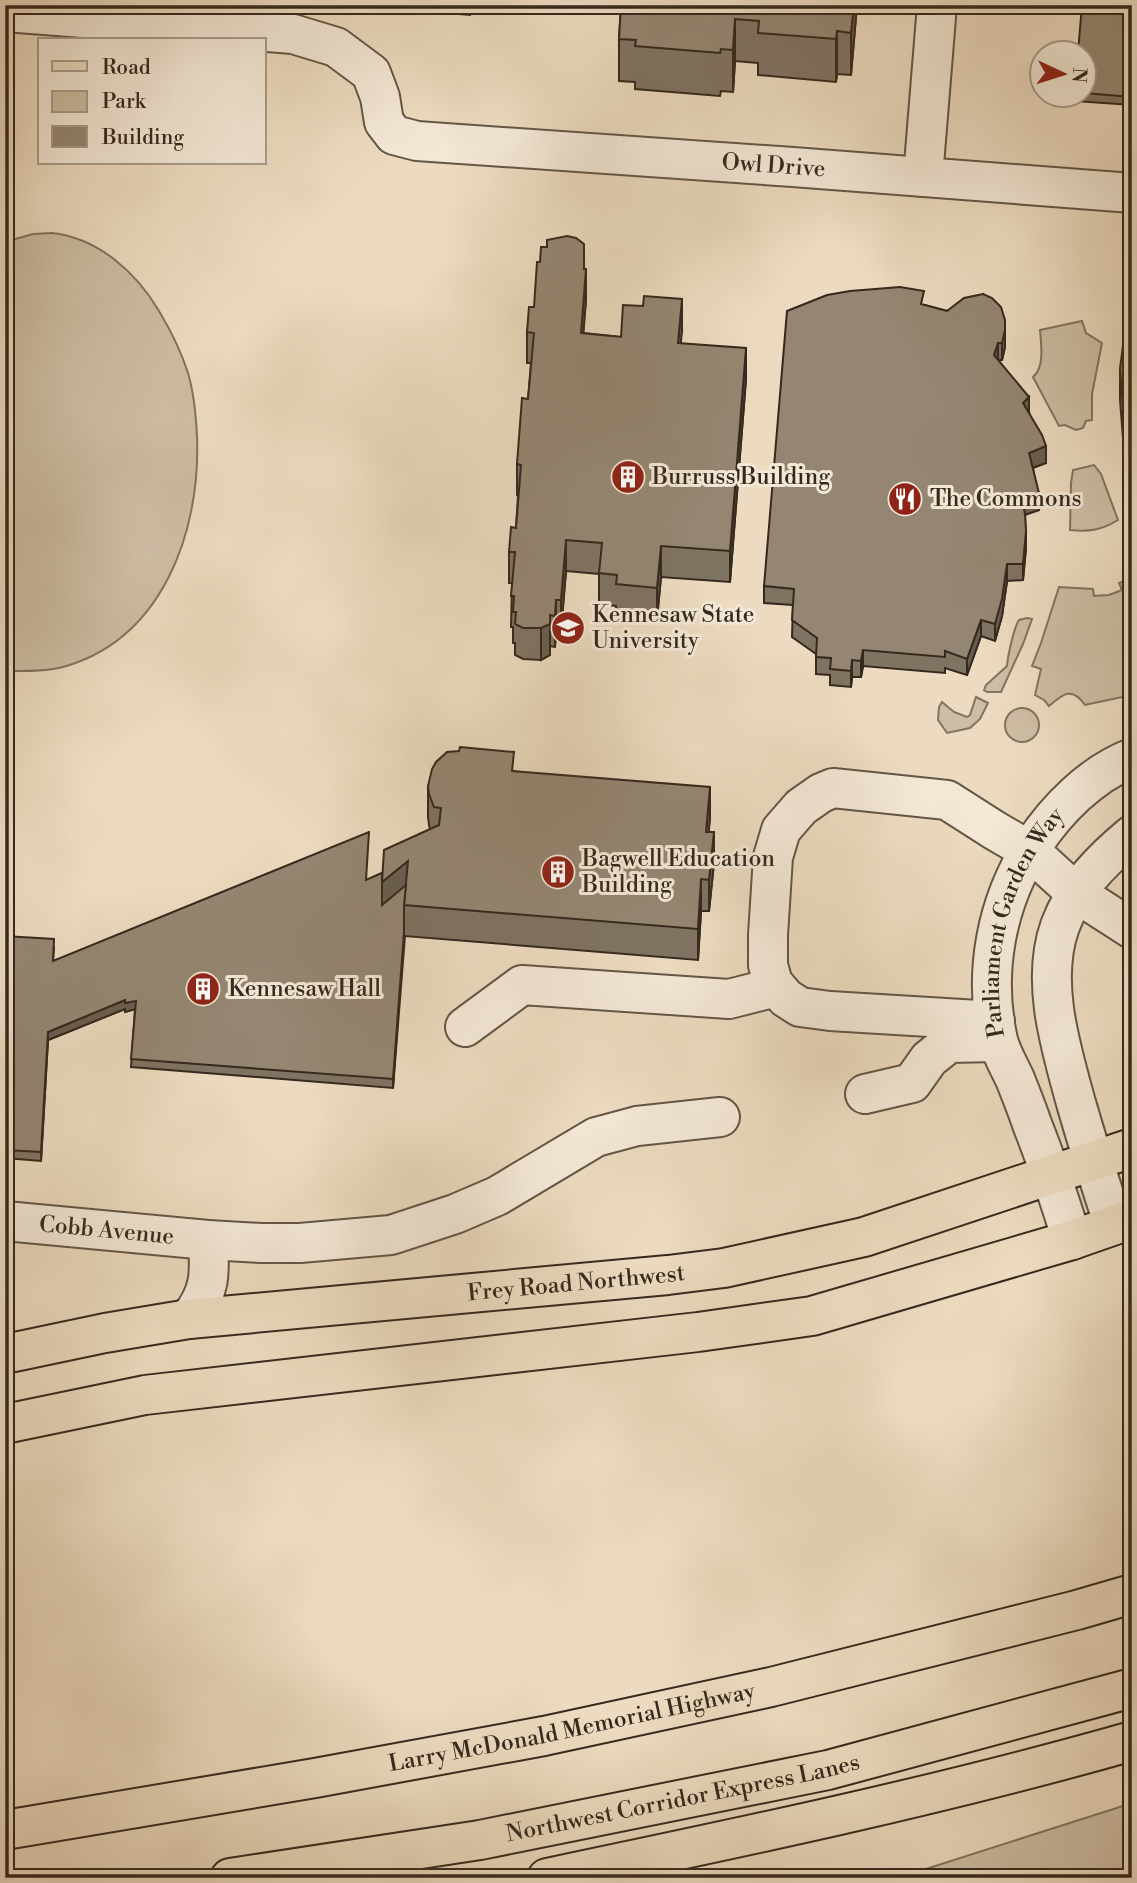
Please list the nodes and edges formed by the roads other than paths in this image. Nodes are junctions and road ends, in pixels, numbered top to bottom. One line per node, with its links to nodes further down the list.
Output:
1 (937, 5): 3 (street)
2 (5, 12): 3 (street, Owl Drive)
3 (923, 177): 4 (street, Owl Drive)
4 (1132, 193)
5 (1132, 758): 7 (street, Parliament Garden Way)
6 (1132, 835): 8 (street, Parliament Garden Way)
7 (1030, 850): 8 (street); 10 (street); 12 (street, Parliament Garden Way)
8 (1076, 893): 9 (street); 16 (street, Parliament Garden Way)
9 (1132, 929)
10 (776, 987): 11 (street); 12 (street)
11 (465, 1027)
12 (997, 1032): 13 (street); 17 (street, Parliament Garden Way)
13 (865, 1094)
14 (720, 1117): 20 (street, Cobb Avenue)
15 (1132, 1148): 16 (main road, Frey Road Northwest)
16 (1093, 1161): 17 (main road, Frey Road Northwest); 19 (street, Parliament Garden Way)
17 (1052, 1175): 21 (street, Parliament Garden Way); 22 (main road, Frey Road Northwest)
18 (5, 1221): 20 (street, Cobb Avenue)
19 (1123, 1222): 21 (main road)
20 (208, 1240): 22 (street)
21 (1072, 1240): 24 (main road)
22 (189, 1319): 23 (main road, Frey Road Northwest)
23 (5, 1354)
24 (5, 1424)
25 (1132, 1594): 28 (main road, Larry McDonald Memorial Highway)
26 (1132, 1688): 31 (main road, Northwest Corridor Express Lanes)
27 (1132, 1741): 32 (main road)
28 (114, 1813): 29 (main road); 30 (main road, Larry McDonald Memorial Highway)
29 (5, 1816)
30 (5, 1830)
31 (230, 1878)
32 (547, 1878)

